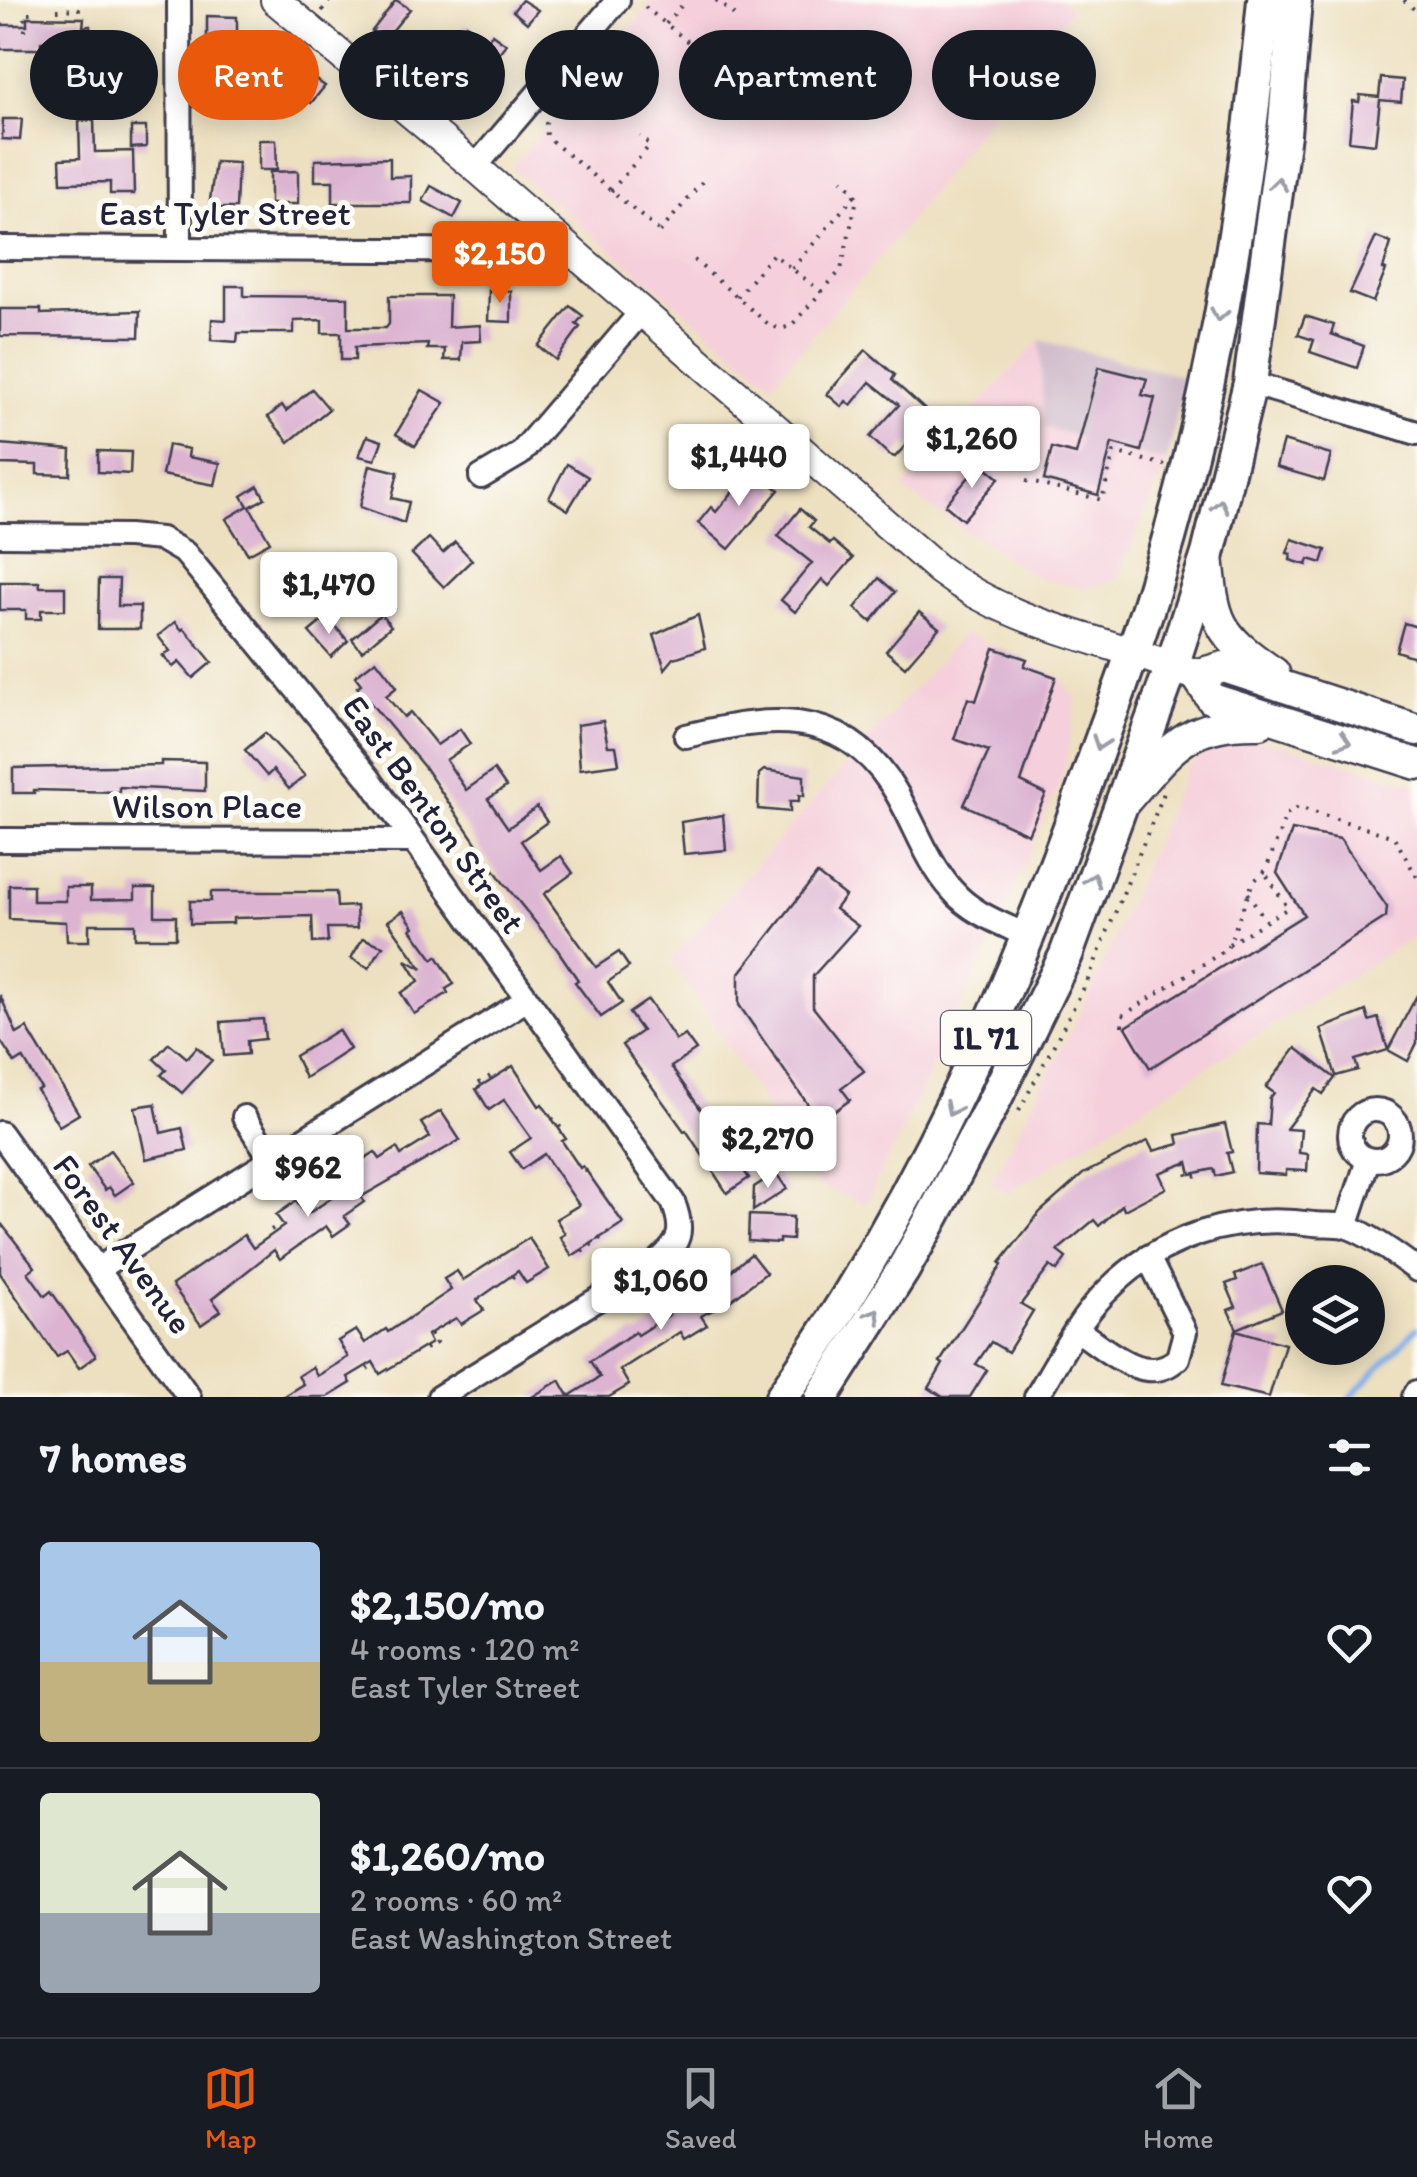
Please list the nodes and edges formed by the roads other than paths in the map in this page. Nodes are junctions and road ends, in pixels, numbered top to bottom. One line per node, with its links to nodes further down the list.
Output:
1 (180, 0): 8 (street)
2 (275, 0): 6 (street)
3 (618, 0): 6 (street)
4 (1264, 0): 16 (main road, IL 71, one-way to 16)
5 (1294, 0): 11 (main road, IL 71, one-way to 5)
6 (474, 167): 9 (street)
7 (0, 248): 8 (street, East Tyler Street)
8 (180, 248): 9 (street, East Tyler Street)
9 (570, 251): 10 (street)
10 (641, 312): 13 (street); 16 (street)
11 (1250, 383): 12 (street); 15 (main road, IL 71, one-way to 11)
12 (1417, 433)
13 (482, 477)
14 (0, 536): 25 (street, East Benton Street)
15 (1208, 554): 17 (main road, IL 71); 18 (main road)
16 (1132, 651): 17 (street); 26 (main road, IL 71, one-way to 26)
17 (1184, 670): 18 (main road); 19 (main road); 23 (main road, IL 71)
18 (1301, 692): 20 (main road)
19 (1290, 724): 22 (main road, one-way to 22); 23 (main road)
20 (1417, 730)
21 (686, 736): 26 (street)
22 (1417, 764)
23 (1121, 806): 40 (main road, IL 71, one-way to 23)
24 (0, 840): 25 (street, Wilson Place)
25 (413, 841): 27 (street, East Benton Street)
26 (1030, 937): 39 (main road, IL 71, one-way to 39)
27 (526, 1000): 30 (street); 38 (street, East Benton Street)
28 (244, 1117): 30 (street)
29 (0, 1133): 34 (street, Forest Avenue)
30 (272, 1160): 34 (street)
31 (1368, 1160): 32 (street)
32 (1346, 1226): 33 (street); 35 (street)
33 (1148, 1256): 36 (street); 36 (street)
34 (99, 1268): 37 (street, Forest Avenue)
35 (1417, 1270)
36 (1077, 1330): 41 (street)
37 (189, 1397)
38 (439, 1397)
39 (782, 1397)
40 (822, 1397)
41 (1036, 1397)

